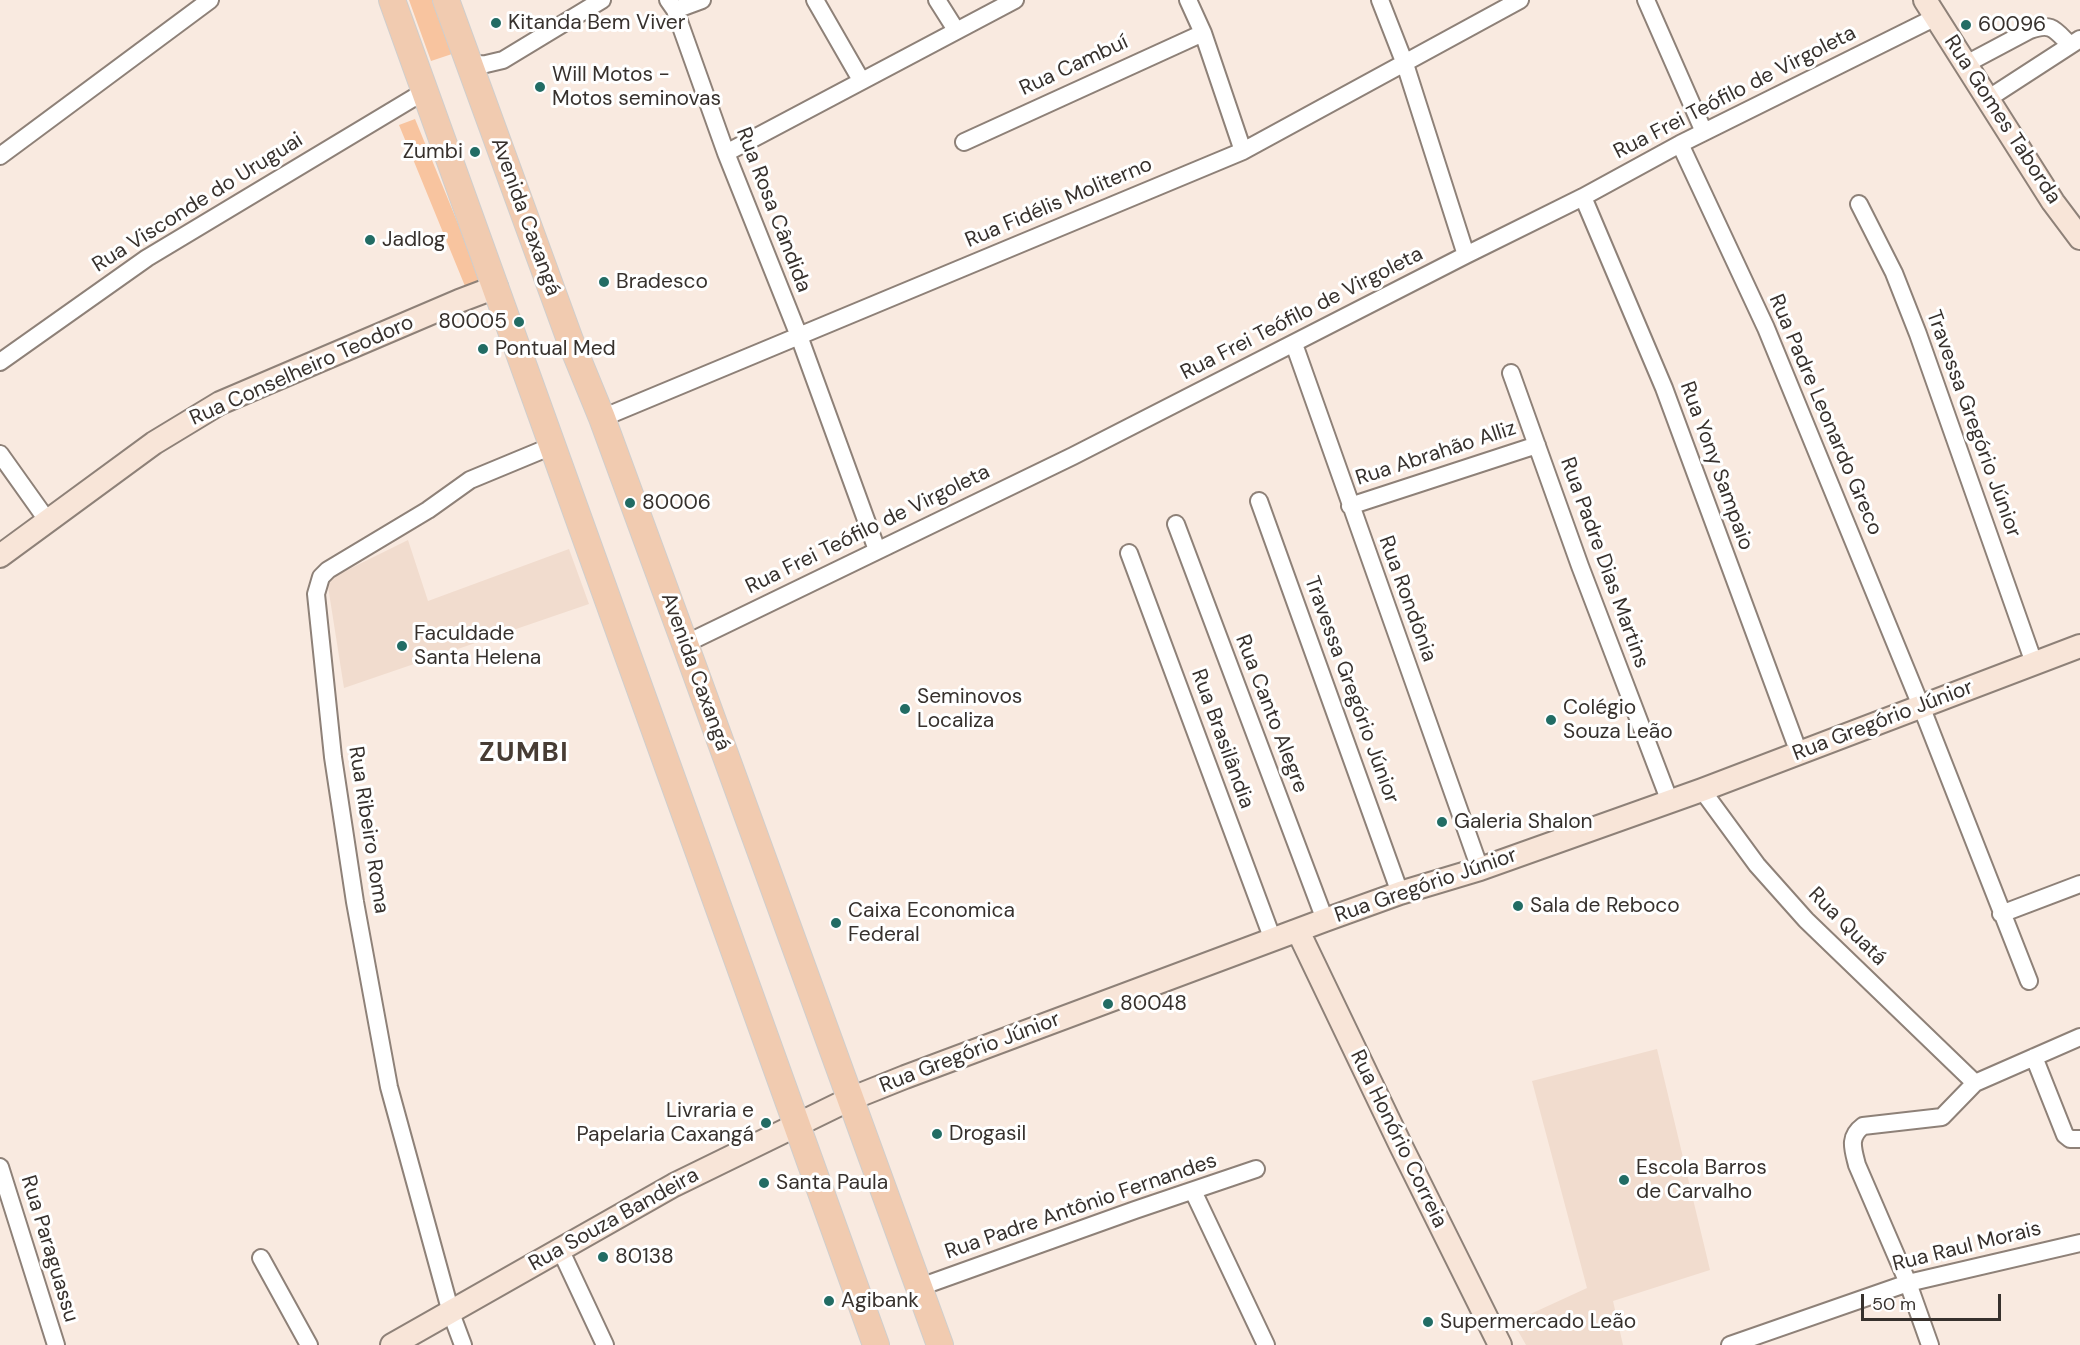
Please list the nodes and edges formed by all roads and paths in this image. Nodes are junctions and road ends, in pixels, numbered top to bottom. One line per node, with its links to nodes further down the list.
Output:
1 (210, 0): 29 (street)
2 (392, 0): 22 (main road)
3 (447, 0): 20 (main road, Avenida Caxangá)
4 (602, 0): 20 (street)
5 (702, 0): 13 (street)
6 (815, 0): 21 (street)
7 (937, 0): 15 (street)
8 (1015, 0): 15 (street)
9 (1188, 0): 16 (street)
10 (1380, 0): 18 (street)
11 (1520, 0): 18 (street, Rua Fidélis Moliterno)
12 (1646, 0): 24 (street)
13 (672, 5): 28 (street, Rua Rosa Cândida)
14 (1930, 8): 19 (main road, Rua Gomes Taborda); 24 (street, Rua Frei Teófilo de Virgoleta)
15 (956, 30): 21 (street)
16 (1203, 33): 25 (street, Rua Cambuí); 27 (street)
17 (2075, 42): 19 (street); 23 (street)
18 (1405, 64): 27 (street, Rua Fidélis Moliterno); 33 (street)
19 (1966, 64): 23 (main road, Rua Gomes Taborda)
20 (470, 65): 39 (main road, Avenida Caxangá)
21 (861, 80): 28 (street)
22 (425, 91): 34 (main road); 37 (street, Rua Visconde do Uruguai)
23 (1989, 98): 32 (main road, Rua Gomes Taborda)
24 (1704, 132): 26 (street, Rua Frei Teófilo de Virgoleta)
25 (964, 142)
26 (1680, 144): 30 (street, Rua Frei Teófilo de Virgoleta); 53 (street, Rua Padre Leonardo Greco)
27 (1243, 151): 35 (street, Rua Fidélis Moliterno)
28 (726, 153): 35 (street, Rua Rosa Cândida)
29 (0, 156)
30 (1584, 197): 33 (street, Rua Frei Teófilo de Virgoleta); 54 (street, Rua Yony Sampaio)
31 (1859, 204): 52 (street, Travessa Gregório Júnior)
32 (2080, 238)
33 (1466, 255): 36 (street, Rua Frei Teófilo de Virgoleta)
34 (496, 287): 41 (main road); 45 (main road, Rua Conselheiro Teodoro)
35 (799, 336): 39 (street, Rua Fidélis Moliterno); 47 (street, Rua Rosa Cândida)
36 (1294, 344): 44 (street, Rua Rondônia); 47 (street, Rua Frei Teófilo de Virgoleta)
37 (0, 362)
38 (1510, 374): 40 (street, Rua Padre Dias Martins)
39 (602, 418): 50 (main road, Avenida Caxangá)
40 (1536, 445): 44 (street, Rua Abrahão Alliz); 56 (street, Rua Padre Dias Martins)
41 (552, 446): 69 (main road); 79 (street, Rua Ribeiro Roma)
42 (0, 454): 45 (street)
43 (1259, 501): 59 (street, Travessa Gregório Júnior)
44 (1350, 506): 57 (street, Rua Rondônia)
45 (47, 520): 49 (main road, Rua Conselheiro Teodoro)
46 (1176, 524): 61 (street, Rua Canto Alegre)
47 (877, 550): 50 (street, Rua Frei Teófilo de Virgoleta)
48 (1129, 553): 63 (street, Rua Brasilândia)
49 (0, 556)
50 (685, 644): 68 (main road, Avenida Caxangá)
51 (2080, 646): 52 (main road, Rua Gregório Júnior)
52 (2034, 663): 53 (main road, Rua Gregório Júnior)
53 (1921, 706): 54 (main road, Rua Gregório Júnior); 60 (street, Rua Padre Leonardo Greco)
54 (1799, 753): 55 (main road, Rua Gregório Júnior)
55 (1702, 790): 56 (main road, Rua Gregório Júnior); 67 (street, Rua Quatá)
56 (1670, 802): 57 (main road, Rua Gregório Júnior)
57 (1480, 869): 59 (main road, Rua Gregório Júnior)
58 (2080, 885): 60 (street)
59 (1400, 893): 61 (main road, Rua Gregório Júnior)
60 (2001, 914): 64 (street, Rua Padre Leonardo Greco)
61 (1325, 920): 62 (main road, Rua Gregório Júnior)
62 (1298, 931): 63 (main road, Rua Gregório Júnior); 88 (main road, Rua Honório Correia)
63 (1274, 940): 68 (main road, Rua Gregório Júnior)
64 (2029, 981)
65 (2080, 1037): 66 (street)
66 (2034, 1057): 67 (street); 70 (street)
67 (1974, 1083): 77 (street)
68 (845, 1101): 69 (main road, Rua Souza Bandeira); 78 (main road, Avenida Caxangá)
69 (798, 1124): 75 (main road, Rua Souza Bandeira); 85 (main road)
70 (2080, 1139)
71 (0, 1167): 80 (street, Rua Paraguassu)
72 (1256, 1169): 73 (street, Rua Padre Antônio Fernandes)
73 (1193, 1191): 78 (street, Rua Padre Antônio Fernandes); 87 (street)
74 (2080, 1243): 77 (street, Rua Raul Morais)
75 (560, 1249): 79 (main road, Rua Souza Bandeira); 84 (street)
76 (261, 1258): 81 (street)
77 (1908, 1283): 89 (street, Rua Raul Morais); 90 (street)
78 (920, 1287): 86 (main road, Avenida Caxangá)
79 (451, 1313): 82 (main road, Rua Souza Bandeira); 83 (street, Rua Ribeiro Roma)
80 (56, 1345)
81 (309, 1345)
82 (392, 1345)
83 (464, 1345)
84 (605, 1345)
85 (876, 1345)
86 (940, 1345)
87 (1266, 1345)
88 (1500, 1345)
89 (1730, 1345)
90 (1930, 1345)

